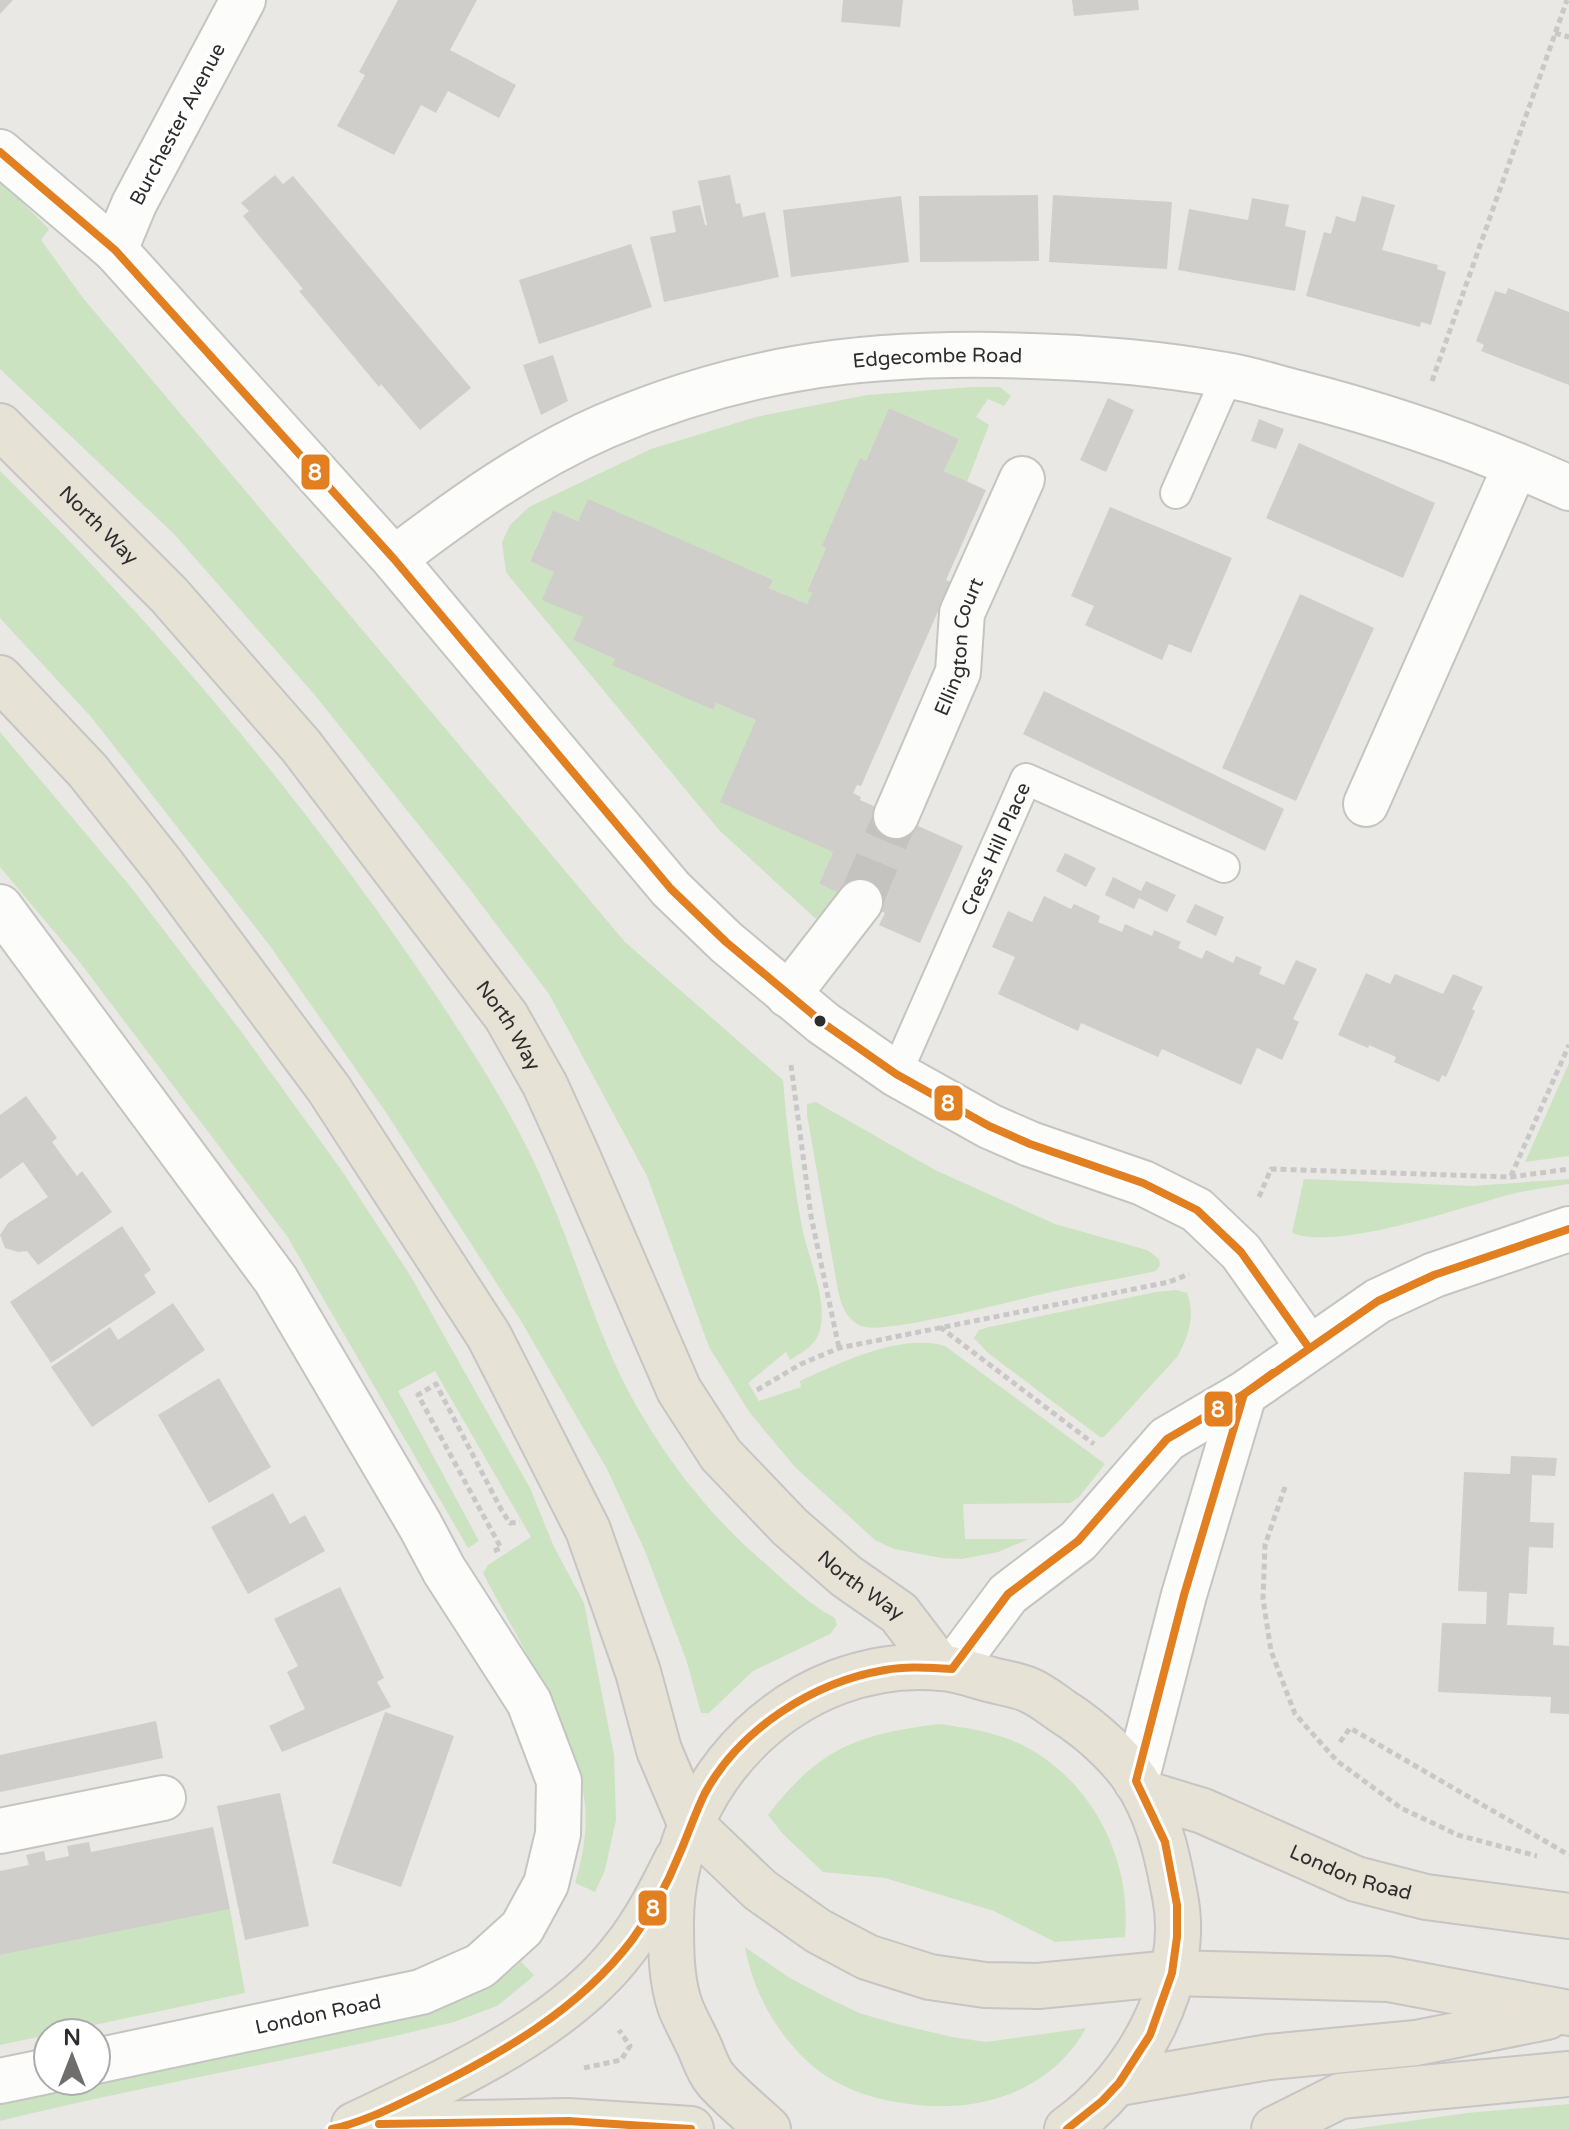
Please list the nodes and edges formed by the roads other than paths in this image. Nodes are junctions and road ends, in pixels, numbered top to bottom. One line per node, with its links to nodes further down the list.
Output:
1 (243, 0): 3 (street, Burchester Avenue)
2 (0, 152): 3 (street)
3 (115, 250): 10 (street)
4 (1228, 375): 6 (street, Edgecombe Road); 9 (lane); 10 (street, Edgecombe Road)
5 (0, 426): 22 (highway, North Way)
6 (1516, 465): 8 (street, Edgecombe Road); 12 (street)
7 (1022, 479): 13 (street, Ellington Court)
8 (1569, 488)
9 (1176, 493)
10 (394, 559): 17 (street)
11 (0, 678): 26 (highway)
12 (1366, 804)
13 (896, 816)
14 (1224, 867): 18 (lane, Cress Hill Place)
15 (860, 902): 17 (street)
16 (0, 907): 31 (street, London Road)
17 (788, 995): 18 (street)
18 (896, 1074): 20 (street)
19 (1569, 1229): 20 (street)
20 (1309, 1348): 21 (street)
21 (1244, 1394): 22 (street); 23 (street)
22 (946, 1668): 23 (highway); 26 (highway)
23 (1140, 1787): 27 (highway, London Road); 28 (highway)
24 (163, 1798): 25 (street)
25 (0, 1831)
26 (684, 1840): 28 (highway); 37 (main road); 39 (highway)
27 (1569, 1916)
28 (1172, 1973): 29 (highway); 36 (highway)
29 (1568, 2013): 30 (highway)
30 (1416, 2043): 32 (highway); 36 (highway)
31 (112, 2058)
32 (1569, 2067)
33 (32, 2074): 35 (street)
34 (1569, 2074): 41 (highway)
35 (0, 2081)
36 (1107, 2104): 40 (highway)
37 (343, 2127): 38 (main road)
38 (691, 2129)
39 (768, 2129)
40 (1067, 2129)
41 (1274, 2129)

